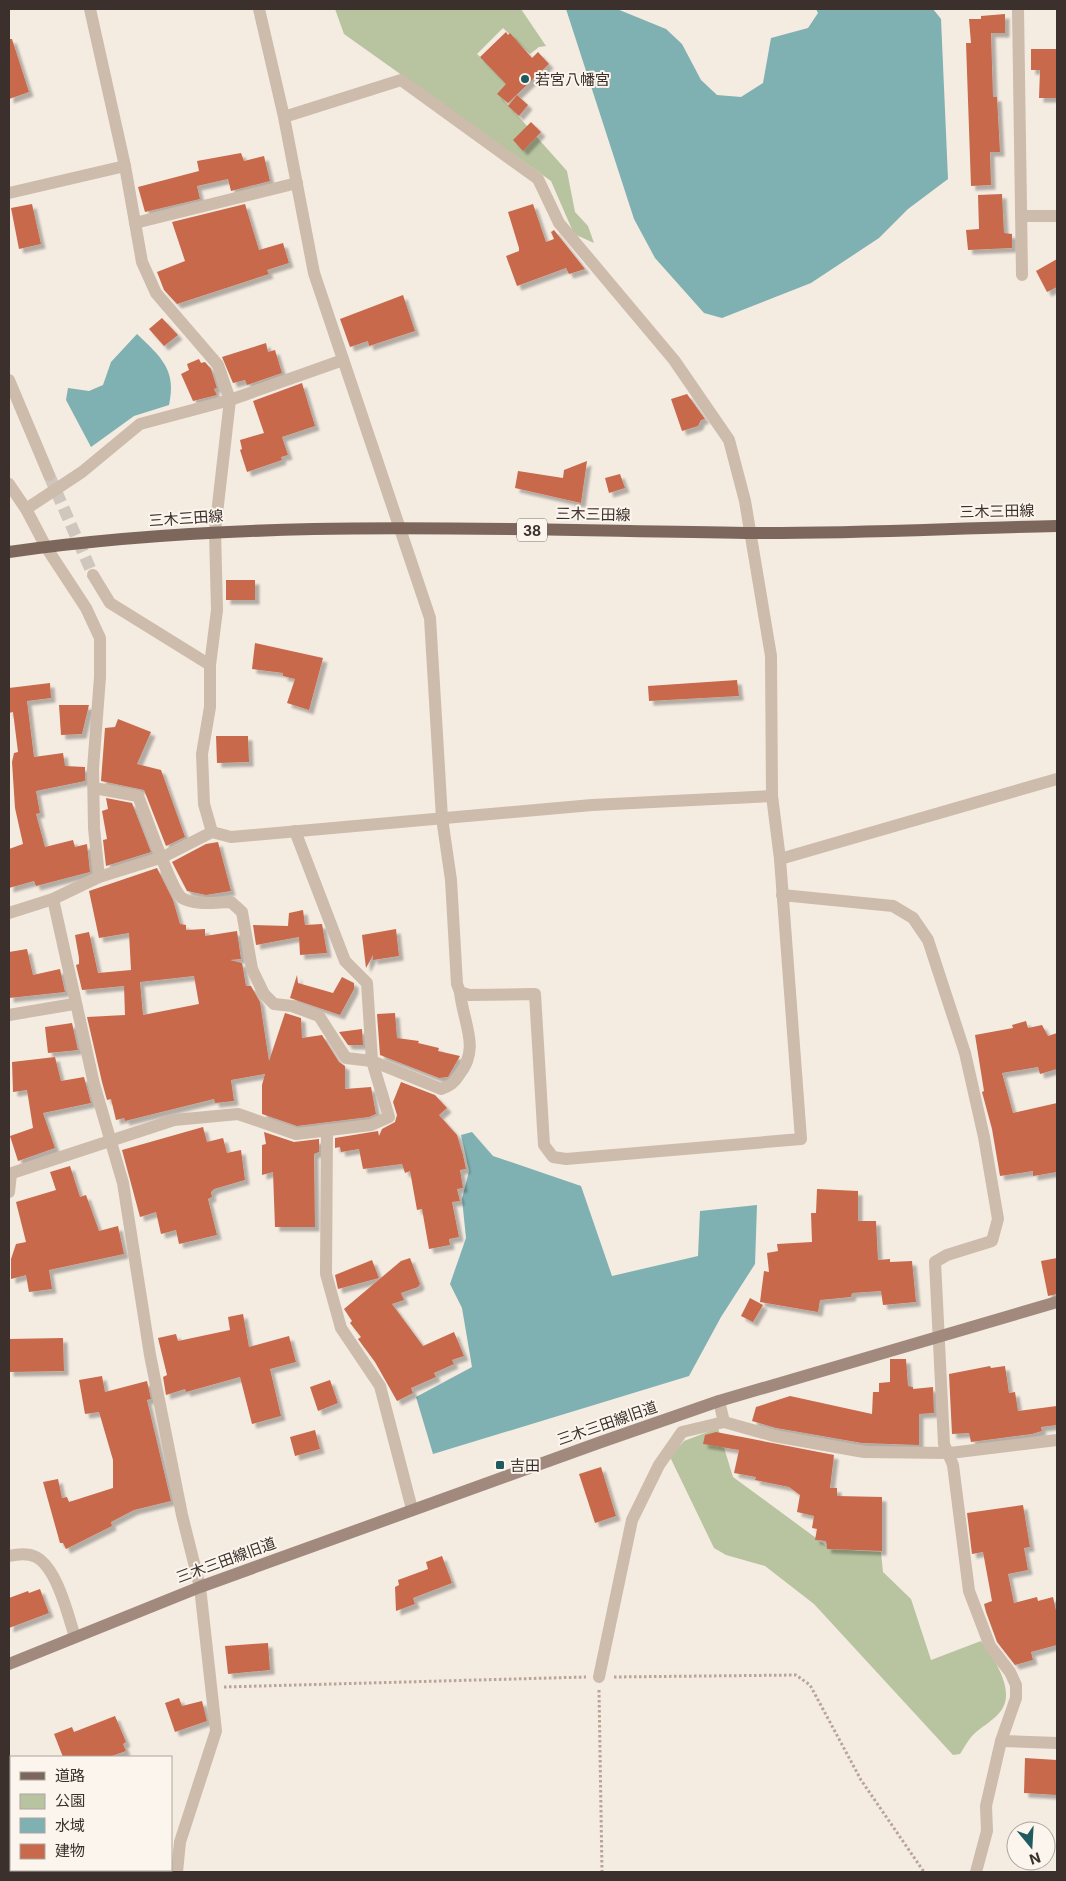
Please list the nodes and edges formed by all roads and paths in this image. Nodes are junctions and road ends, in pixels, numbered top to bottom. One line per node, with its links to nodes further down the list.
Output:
1 (90, 9): 5 (street)
2 (259, 9): 4 (street)
3 (1018, 9): 8 (street)
4 (284, 117): 6 (street); 21 (street)
5 (125, 166): 7 (street); 10 (street)
6 (297, 183): 10 (street); 12 (street)
7 (9, 193)
8 (1022, 216): 9 (street); 11 (street)
9 (1057, 216)
10 (135, 223): 14 (street)
11 (1022, 275)
12 (342, 360): 14 (street); 19 (street)
13 (9, 380): 15 (street)
14 (230, 400): 17 (street); 20 (street)
15 (49, 475)
16 (9, 484): 17 (street)
17 (26, 509): 22 (street)
18 (1057, 526): 21 (main road, 三木三田線 / 38)
19 (399, 528): 20 (main road, 三木三田線 / 38); 21 (main road, 三木三田線 / 38); 29 (street)
20 (214, 531): 22 (main road, 三木三田線 / 38); 25 (street)
21 (751, 533): 28 (street)
22 (46, 547): 23 (main road, 三木三田線 / 38); 27 (street)
23 (9, 552)
24 (94, 575): 25 (street)
25 (210, 665): 31 (street)
26 (1057, 779): 33 (street)
27 (94, 788): 32 (street); 34 (street)
28 (772, 796): 29 (street); 33 (street)
29 (442, 818): 30 (street); 38 (street)
30 (295, 831): 31 (street); 41 (street)
31 (212, 832): 32 (street)
32 (163, 857): 34 (street); 41 (street)
33 (780, 859): 35 (street)
34 (99, 877): 36 (street)
35 (782, 895): 38 (street); 47 (street)
36 (53, 899): 37 (street); 39 (street)
37 (9, 912)
38 (460, 992): 41 (street)
39 (74, 1004): 40 (street); 43 (street)
40 (9, 1016)
41 (372, 1061): 42 (street)
42 (327, 1130): 43 (street); 52 (street)
43 (111, 1142): 44 (street); 54 (street)
44 (10, 1174): 45 (street)
45 (9, 1192)
46 (1057, 1302): 47 (street, 三木三田線旧道)
47 (938, 1336): 48 (street, 三木三田線旧道); 51 (street)
48 (719, 1401): 49 (street); 52 (street, 三木三田線旧道)
49 (724, 1422): 51 (street); 57 (street)
50 (1057, 1440): 51 (street)
51 (950, 1453): 59 (street)
52 (412, 1509): 54 (street, 三木三田線旧道)
53 (9, 1556): 55 (street)
54 (200, 1587): 55 (street, 三木三田線旧道); 58 (street)
55 (76, 1637): 56 (street, 三木三田線旧道)
56 (9, 1664)
57 (599, 1677): 58 (path); 62 (path); 63 (path)
58 (211, 1687): 61 (street)
59 (1001, 1741): 60 (street); 64 (street)
60 (1057, 1744)
61 (177, 1872)
62 (602, 1872)
63 (924, 1872)
64 (976, 1872)

